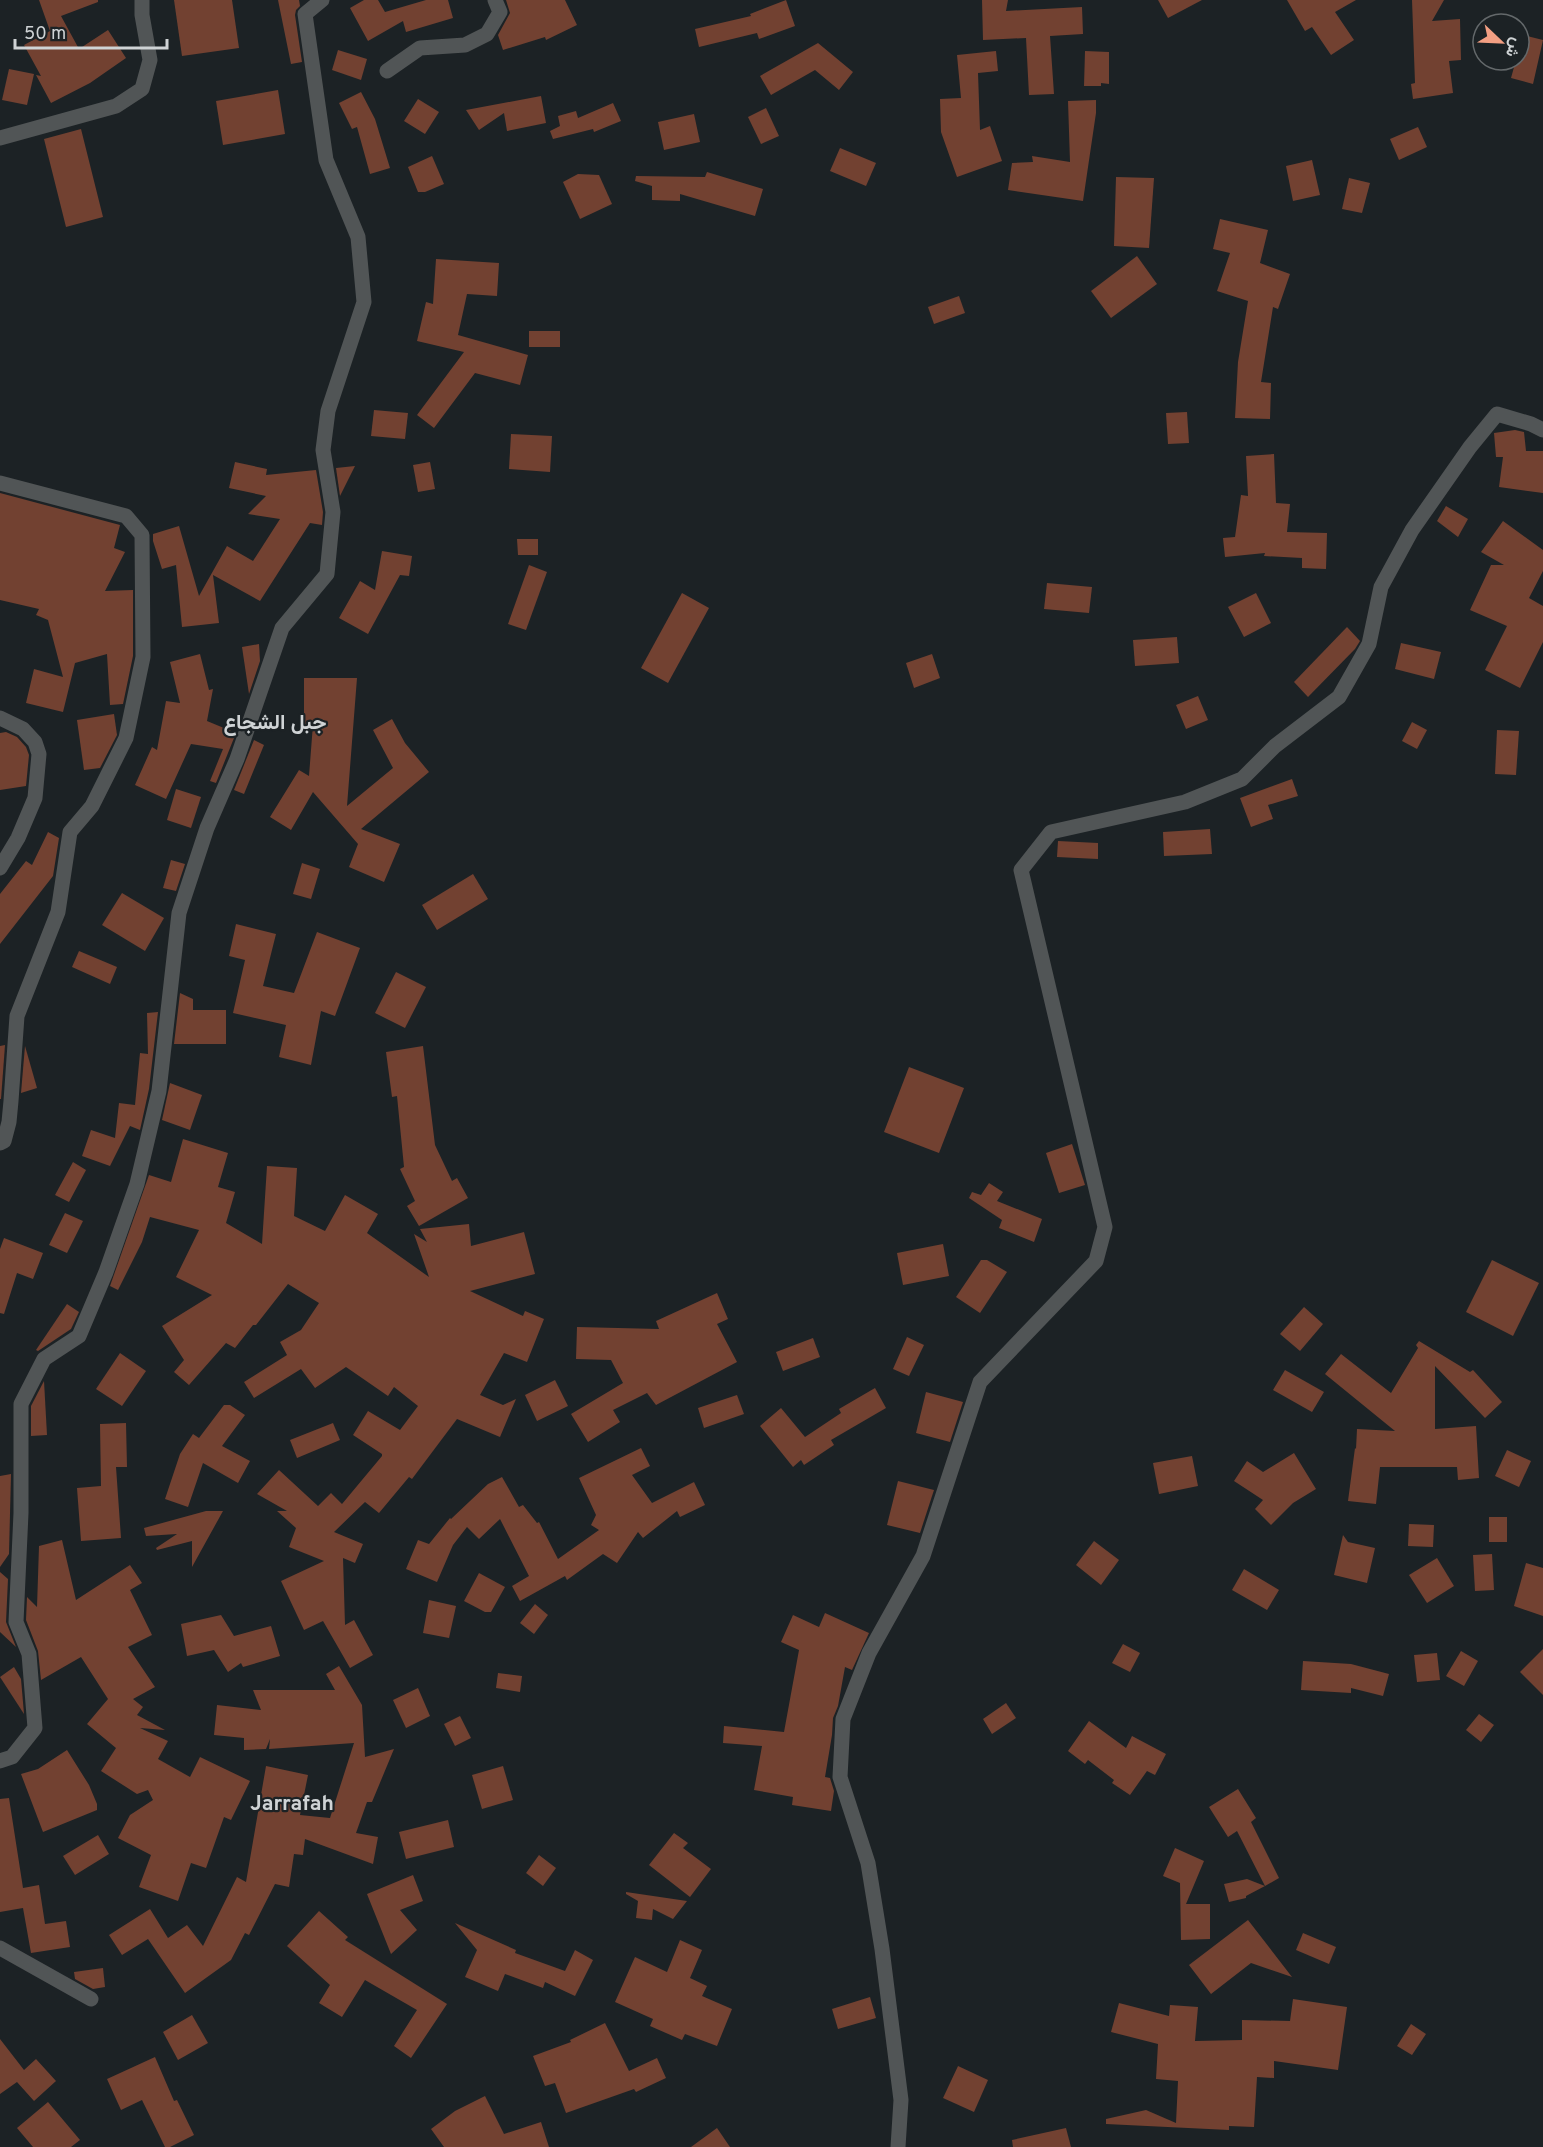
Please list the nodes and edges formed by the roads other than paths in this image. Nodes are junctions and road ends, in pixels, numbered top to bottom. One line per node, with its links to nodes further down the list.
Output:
1 (142, 0): 5 (street)
2 (322, 0): 11 (street)
3 (495, 0): 4 (street)
4 (387, 71)
5 (0, 138)
6 (1543, 430): 14 (street)
7 (0, 483): 10 (street)
8 (0, 718): 9 (street)
9 (0, 868)
10 (0, 1143)
11 (0, 1761)
12 (0, 1948): 13 (street)
13 (92, 2000)
14 (898, 2147)

